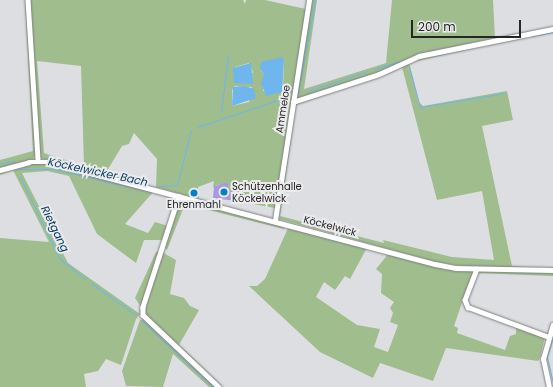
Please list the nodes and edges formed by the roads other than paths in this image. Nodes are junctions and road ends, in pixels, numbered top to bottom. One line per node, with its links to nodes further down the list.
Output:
1 (28, 0): 5 (street)
2 (309, 0): 4 (street, Ammeloe)
3 (553, 29): 4 (street)
4 (293, 102): 8 (street, Ammeloe)
5 (38, 161): 6 (street, Köckelwick); 7 (street, Köckelwick)
6 (0, 170)
7 (179, 196): 8 (street, Köckelwick); 13 (street)
8 (275, 220): 9 (street, Köckelwick)
9 (477, 268): 10 (street, Köckelwick); 12 (street)
10 (553, 270)
11 (553, 325): 12 (street)
12 (550, 337): 14 (street)
13 (220, 387)
14 (549, 387)

